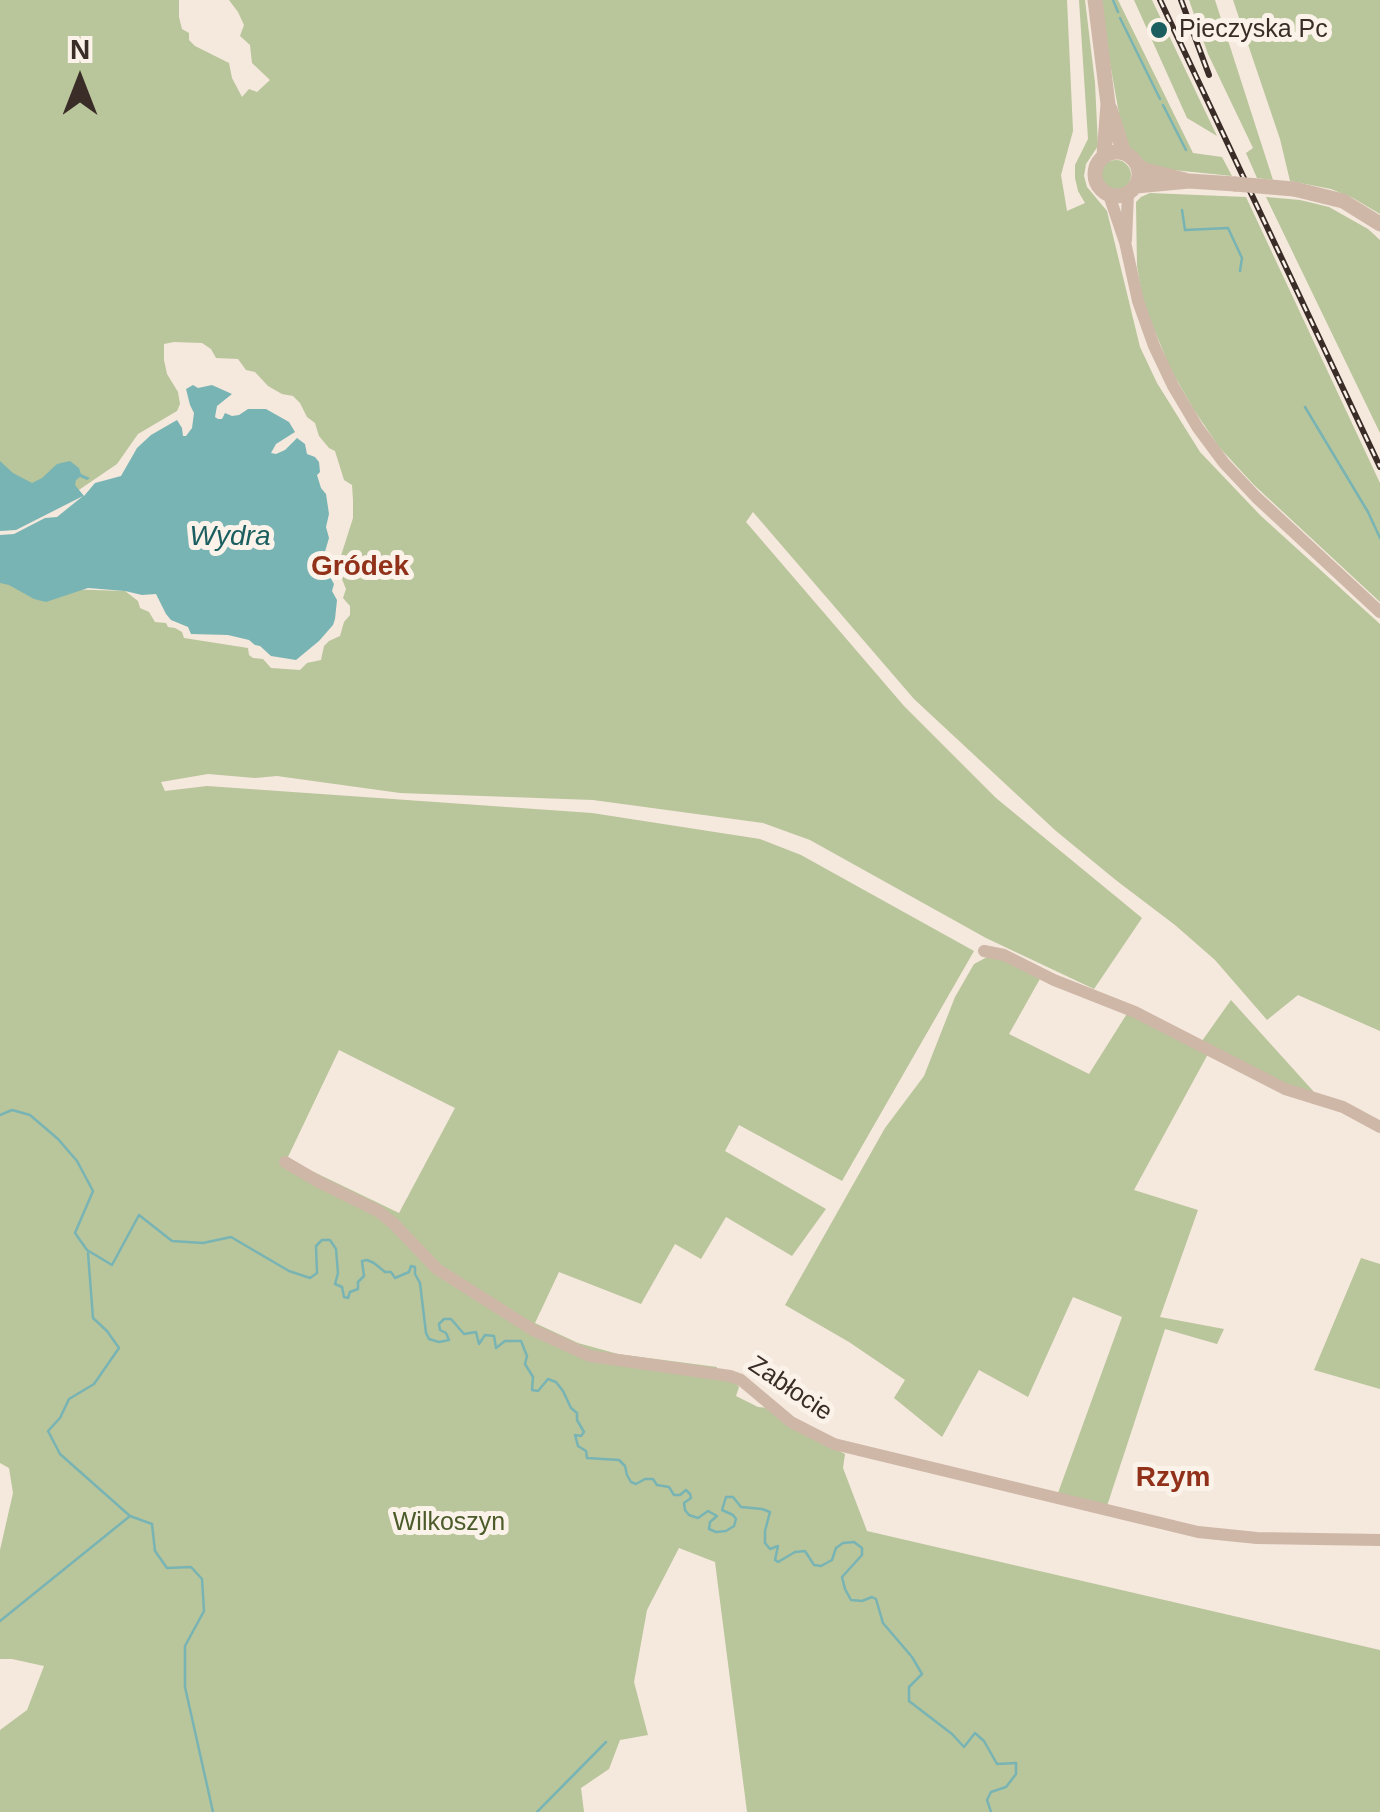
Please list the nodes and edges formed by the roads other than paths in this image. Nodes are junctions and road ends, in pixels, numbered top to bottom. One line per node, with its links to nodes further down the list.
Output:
1 (1095, 0): 2 (street)
2 (1108, 104): 3 (street); 4 (street)
3 (1124, 153): 4 (street); 5 (street)
4 (1104, 155): 8 (street)
5 (1138, 166): 6 (street); 7 (street)
6 (1188, 181): 7 (street); 9 (street, bridge)
7 (1132, 189): 8 (street); 10 (street)
8 (1108, 195): 10 (street)
9 (1380, 224)
10 (1126, 242): 11 (street)
11 (1380, 612)
12 (984, 950): 13 (street)
13 (1380, 1127)
14 (285, 1162): 15 (street, Zabłocie)
15 (1380, 1540)

